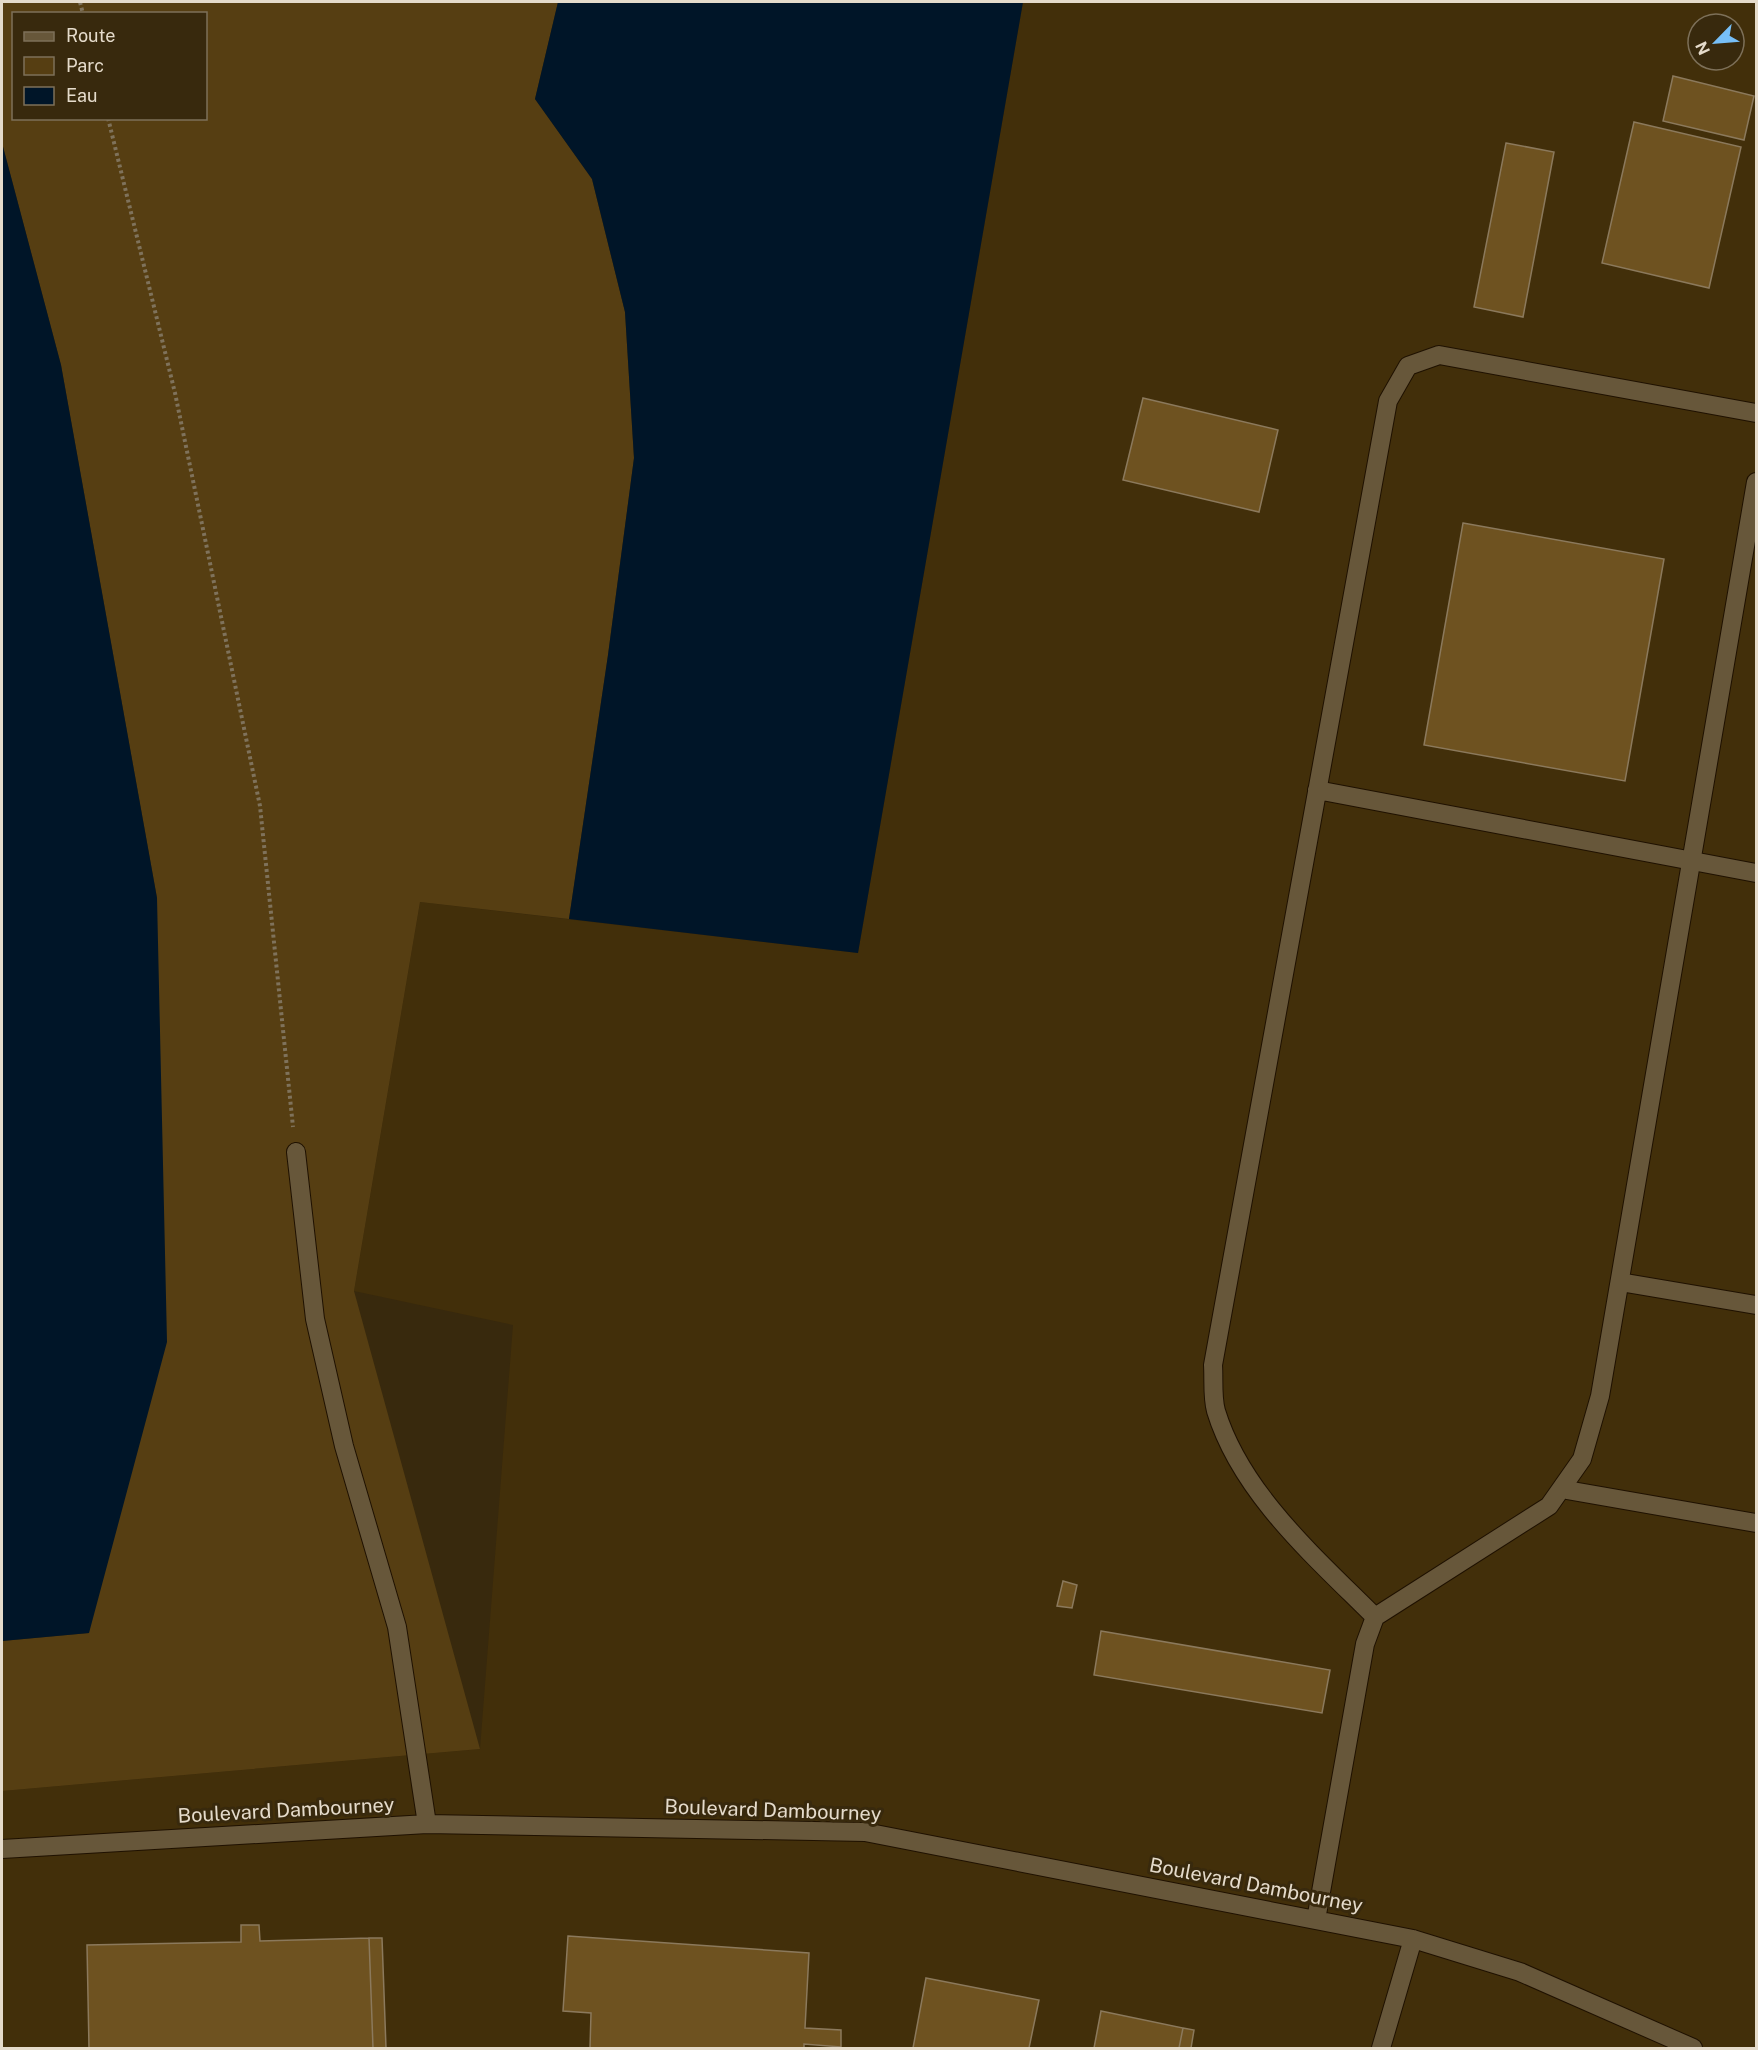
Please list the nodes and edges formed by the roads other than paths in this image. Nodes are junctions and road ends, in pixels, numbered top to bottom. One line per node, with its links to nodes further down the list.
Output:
1 (1756, 413): 3 (street)
2 (1756, 482): 4 (street)
3 (1317, 790): 4 (street); 11 (street)
4 (1692, 861): 5 (street); 7 (street)
5 (1756, 873)
6 (296, 1152): 12 (street)
7 (1620, 1281): 8 (street); 9 (street)
8 (1756, 1305)
9 (1561, 1489): 10 (street); 11 (street)
10 (1756, 1523)
11 (1375, 1617): 14 (street)
12 (427, 1824): 13 (street, Boulevard Dambourney); 14 (street, Boulevard Dambourney)
13 (2, 1849)
14 (1316, 1920): 15 (street, Boulevard Dambourney)
15 (1413, 1939): 16 (street); 17 (street, Boulevard Dambourney)
16 (1381, 2049)
17 (1693, 2049)

